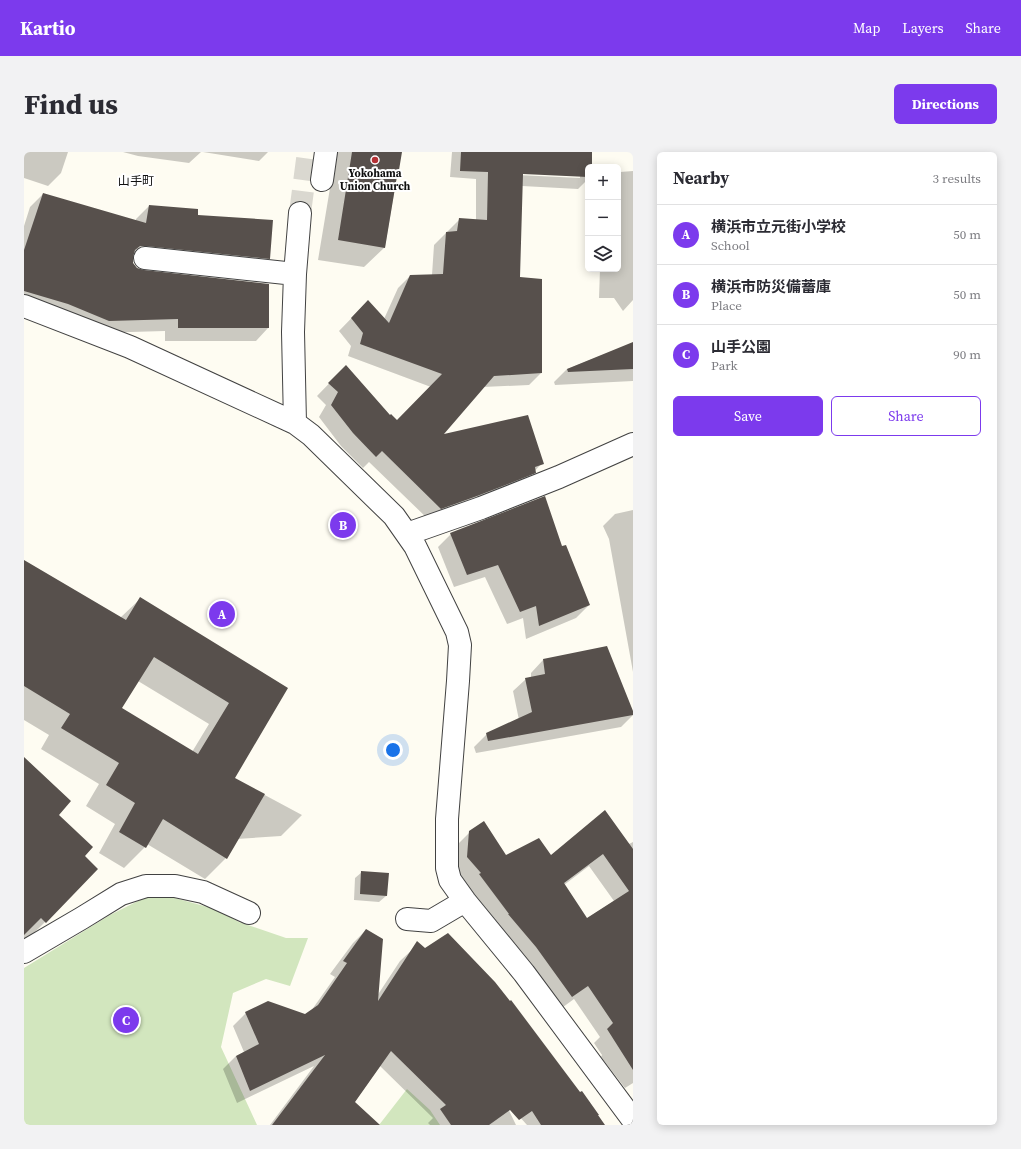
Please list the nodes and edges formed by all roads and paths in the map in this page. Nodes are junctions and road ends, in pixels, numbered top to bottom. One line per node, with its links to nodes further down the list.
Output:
1 (326, 152): 2 (street)
2 (322, 180)
3 (300, 213): 5 (street)
4 (145, 258): 5 (street)
5 (295, 274): 7 (street)
6 (24, 306): 7 (street)
7 (295, 423): 9 (street)
8 (633, 444): 9 (street)
9 (408, 534): 10 (street)
10 (465, 901): 12 (street); 14 (street)
11 (249, 913): 13 (street)
12 (407, 919)
13 (24, 952)
14 (633, 1120)

